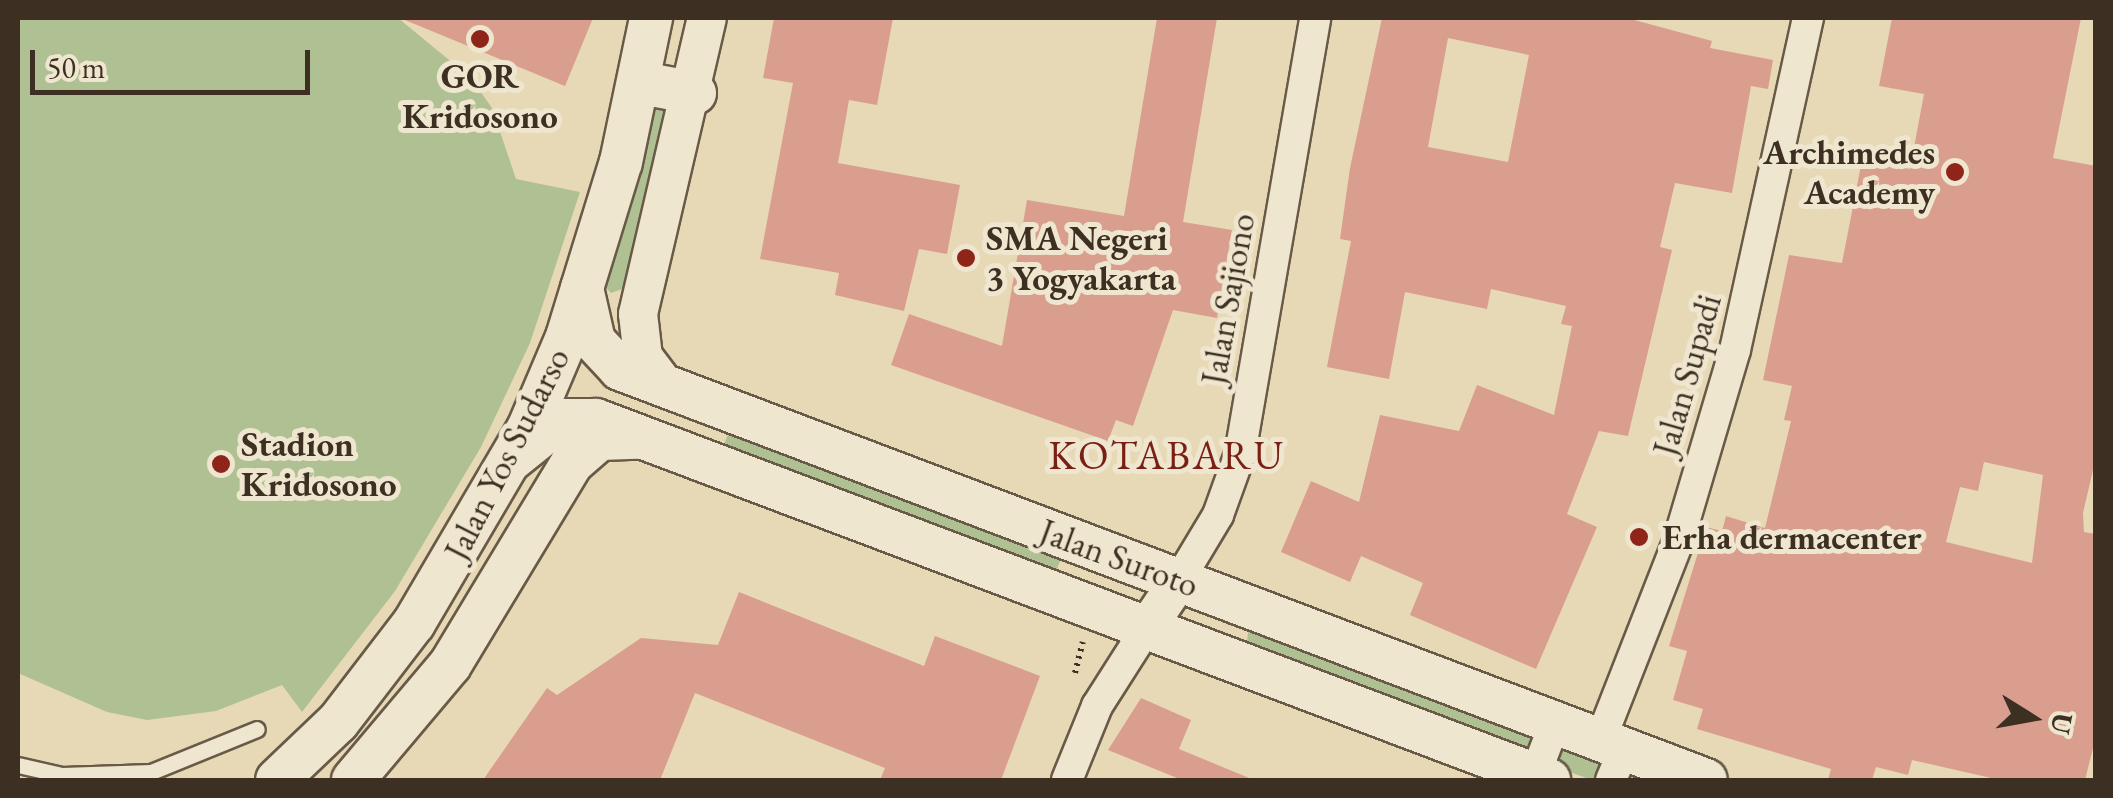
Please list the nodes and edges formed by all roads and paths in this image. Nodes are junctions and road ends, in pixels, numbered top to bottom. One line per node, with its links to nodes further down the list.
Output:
1 (652, 18): 5 (main road, Jalan Yos Sudarso)
2 (707, 18): 6 (street)
3 (1315, 18): 11 (street, Jalan Sajiono)
4 (1808, 18): 17 (street, Jalan Supadi)
5 (641, 84): 6 (main road); 7 (main road, Jalan Yos Sudarso)
6 (695, 93): 8 (street)
7 (582, 288): 8 (main road, Jalan Suroto); 10 (main road, Jalan Yos Sudarso)
8 (666, 387): 11 (main road, Jalan Suroto)
9 (647, 440): 10 (main road, Jalan Suroto); 12 (main road, Jalan Suroto); 22 (main road, Jalan Yos Sudarso)
10 (511, 460): 21 (main road, Jalan Yos Sudarso)
11 (1179, 580): 12 (street); 15 (main road, Jalan Suroto)
12 (1146, 629): 20 (main road, Jalan Suroto); 23 (street)
13 (1080, 632): 14 (path)
14 (1074, 674)
15 (1555, 723): 17 (main road, Jalan Suroto); 20 (street)
16 (257, 728): 19 (lane)
17 (1612, 757): 24 (main road, Jalan Suroto)
18 (18, 766): 19 (lane)
19 (153, 776)
20 (1539, 779)
21 (278, 780)
22 (352, 780)
23 (1068, 780)
24 (1706, 780)

